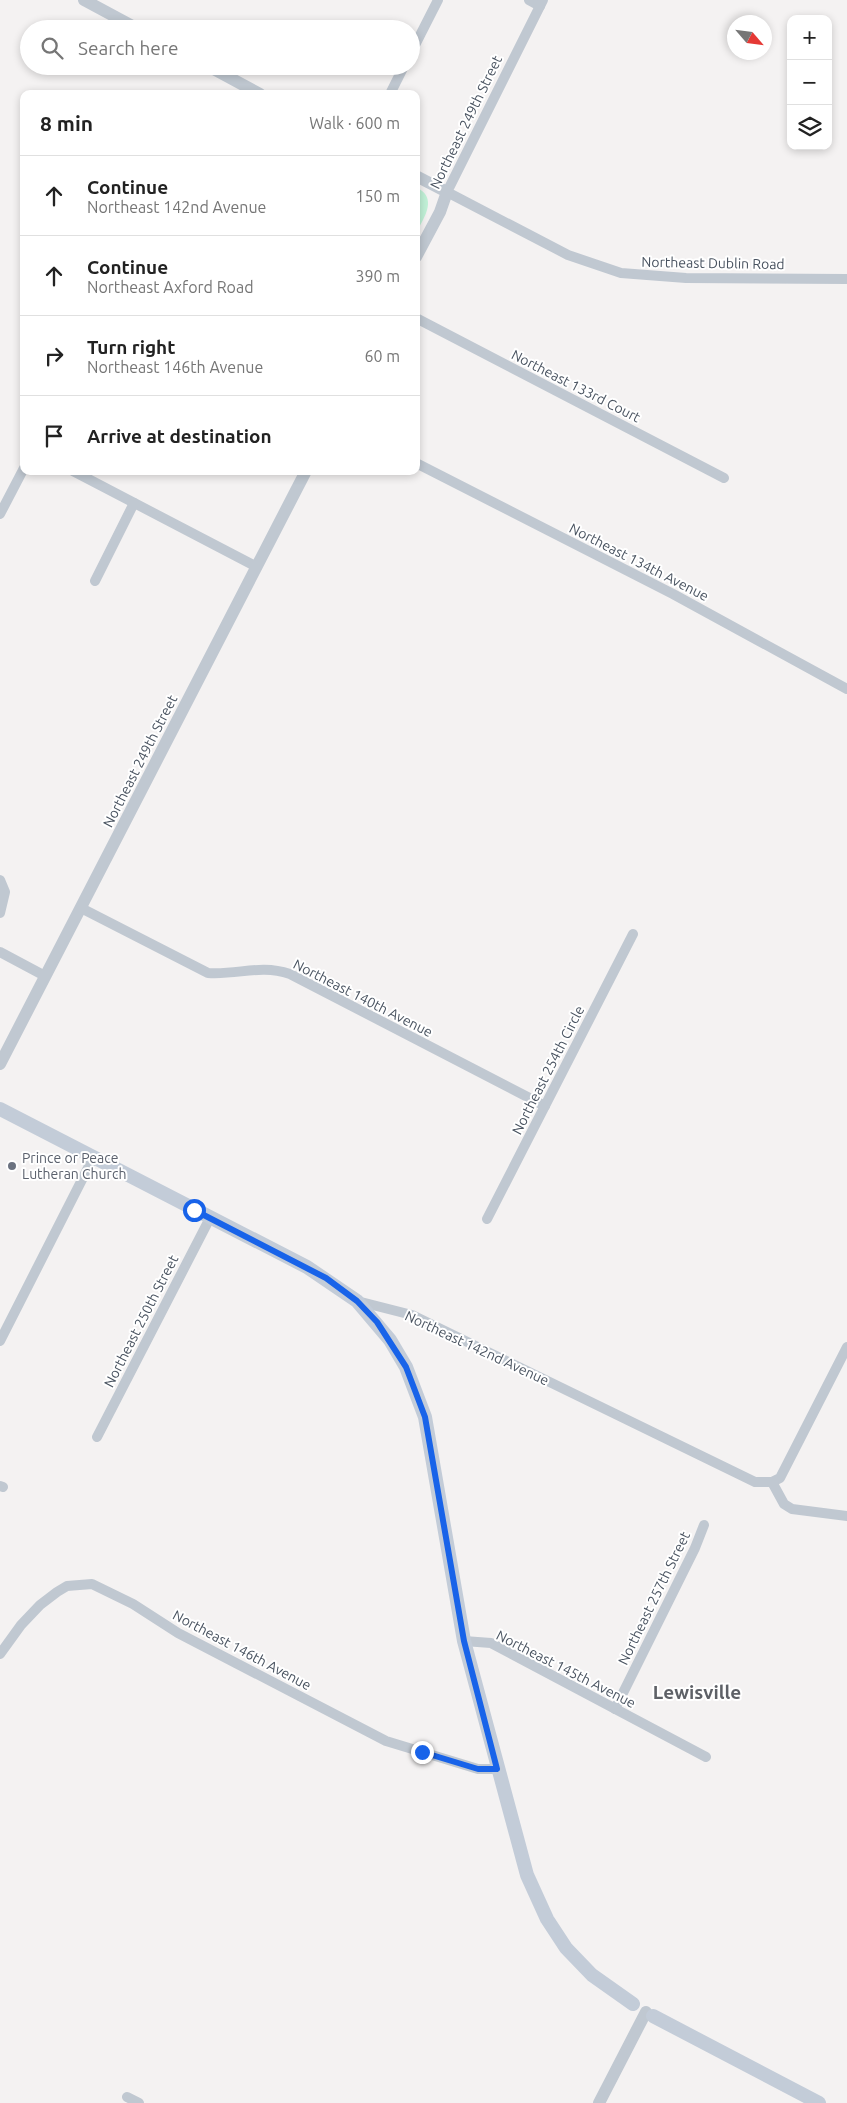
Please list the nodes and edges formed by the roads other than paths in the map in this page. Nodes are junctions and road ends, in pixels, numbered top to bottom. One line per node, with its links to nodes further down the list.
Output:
1 (84, 0): 5 (street)
2 (438, 0): 6 (street)
3 (529, 0): 4 (street)
4 (542, 3): 12 (street, Northeast 249th Street)
5 (121, 20)
6 (420, 35)
7 (225, 75): 9 (street)
8 (400, 75): 10 (street)
9 (253, 90)
10 (392, 90)
11 (420, 178): 12 (street)
12 (447, 192): 13 (street, Northeast 249th Street); 14 (street, Northeast Dublin Road)
13 (420, 250)
14 (847, 278)
15 (420, 320): 20 (street, Northeast 133rd Court)
16 (420, 465): 25 (street, Northeast 134th Avenue)
17 (20, 475): 22 (street)
18 (87, 475): 21 (street)
19 (304, 475): 23 (street, Northeast 249th Street)
20 (724, 478)
21 (134, 503): 23 (street); 24 (street)
22 (0, 514)
23 (257, 567): 27 (street, Northeast 249th Street)
24 (95, 581)
25 (847, 689)
26 (2, 882): 28 (street)
27 (81, 908): 31 (street, Northeast 249th Street); 33 (street, Northeast 140th Avenue)
28 (0, 913)
29 (633, 934): 33 (street, Northeast 254th Circle)
30 (0, 952): 31 (street)
31 (45, 976): 32 (street, Northeast 249th Street)
32 (0, 1064)
33 (545, 1106): 37 (street, Northeast 254th Circle)
34 (0, 1109): 35 (main road, Northeast 142nd Avenue)
35 (93, 1158): 36 (main road, Northeast 142nd Avenue); 39 (street)
36 (210, 1218): 38 (main road, Northeast 142nd Avenue); 41 (street, Northeast 250th Street)
37 (486, 1219)
38 (357, 1301): 42 (street, Northeast 142nd Avenue); 45 (main road)
39 (0, 1341)
40 (847, 1347): 42 (street)
41 (97, 1437)
42 (772, 1482): 43 (street)
43 (847, 1516)
44 (704, 1525): 47 (street, Northeast 257th Street)
45 (464, 1641): 47 (street, Northeast 145th Avenue); 49 (main road)
46 (0, 1654): 49 (street, Northeast 146th Avenue)
47 (615, 1709): 48 (street, Northeast 145th Avenue)
48 (706, 1757)
49 (497, 1769): 50 (main road)
50 (633, 2004): 51 (street)
51 (649, 2014): 54 (street); 55 (main road)
52 (127, 2097): 53 (street)
53 (139, 2103)
54 (599, 2103)
55 (819, 2103)

